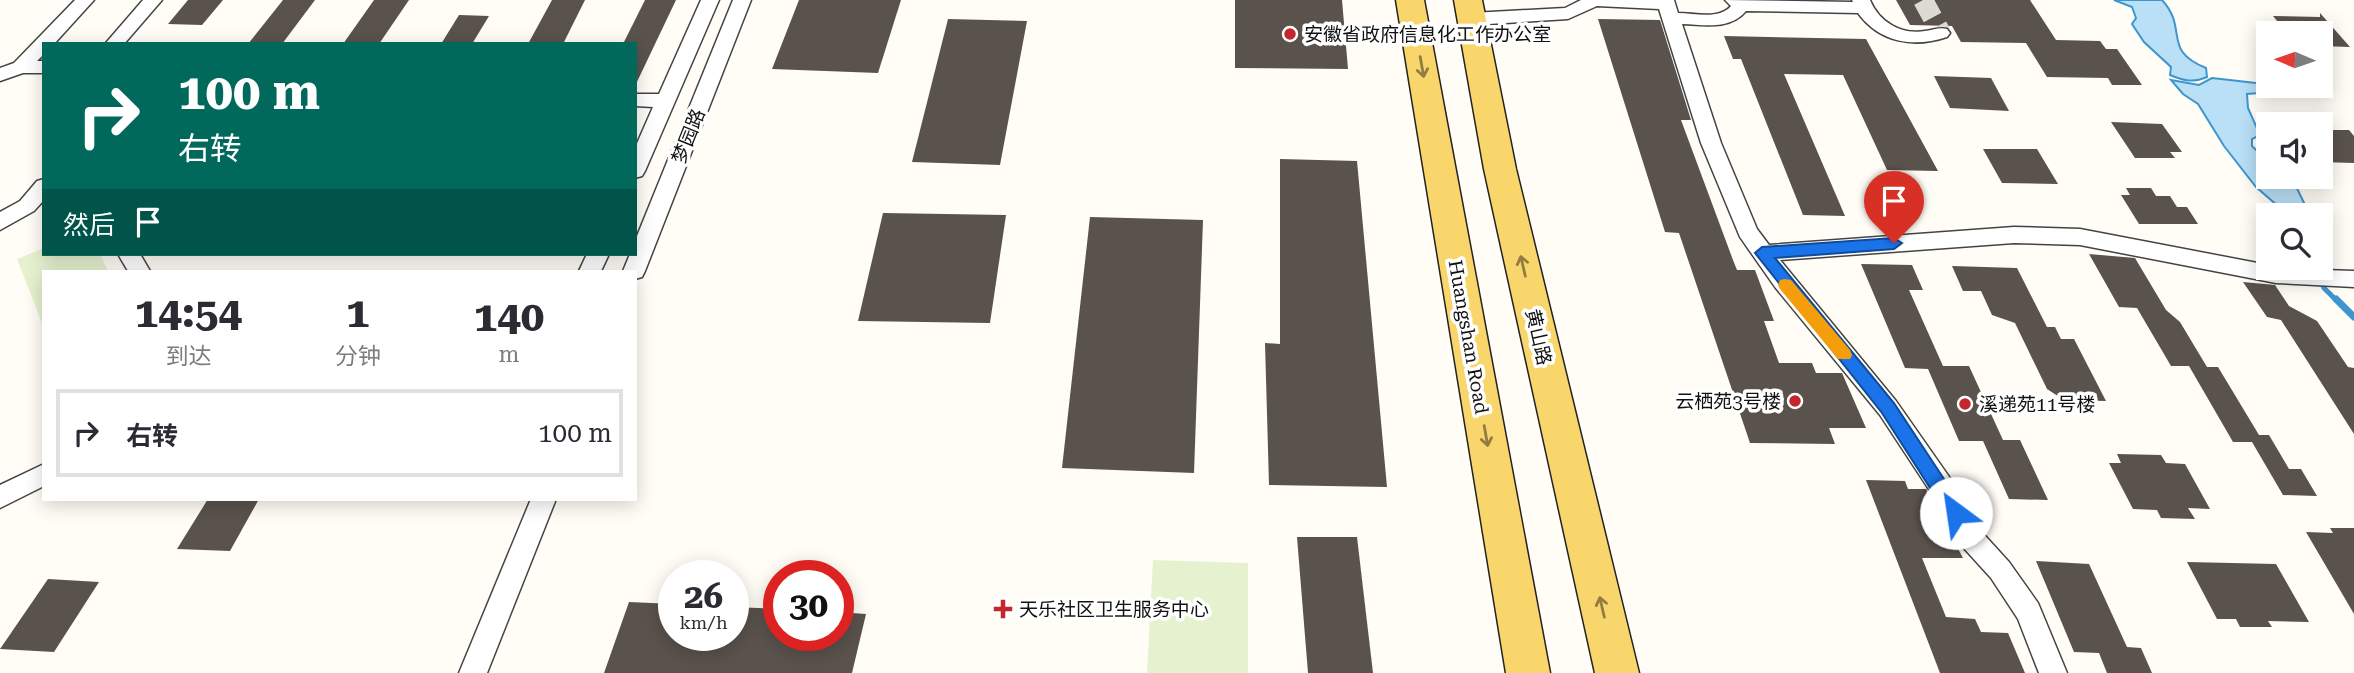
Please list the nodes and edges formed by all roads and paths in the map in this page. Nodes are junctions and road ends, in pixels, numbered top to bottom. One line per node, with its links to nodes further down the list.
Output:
1 (85, 0): 12 (street)
2 (153, 0): 13 (street)
3 (710, 0): 19 (street)
4 (742, 0): 24 (street, 梦园路)
5 (1410, 0): 30 (main road, Huangshan Road, one-way to 30)
6 (1591, 1): 9 (street); 10 (street)
7 (1738, 2): 8 (street); 9 (street)
8 (1862, 4): 11 (street)
9 (1667, 7): 23 (street)
10 (1470, 10): 31 (main road, 黄山路, one-way to 10)
11 (1941, 33)
12 (44, 42)
13 (116, 42)
14 (42, 44): 15 (street)
15 (21, 66): 16 (street); 17 (street)
16 (42, 67)
17 (0, 75)
18 (637, 100): 19 (street)
19 (667, 101): 20 (street)
20 (637, 167)
21 (35, 206): 22 (street)
22 (0, 222)
23 (1762, 253): 25 (street); 32 (street)
24 (634, 270)
25 (2354, 279)
26 (42, 475): 27 (street)
27 (0, 497)
28 (541, 501): 29 (street)
29 (473, 673)
30 (1528, 673)
31 (1617, 673)
32 (2053, 673)

